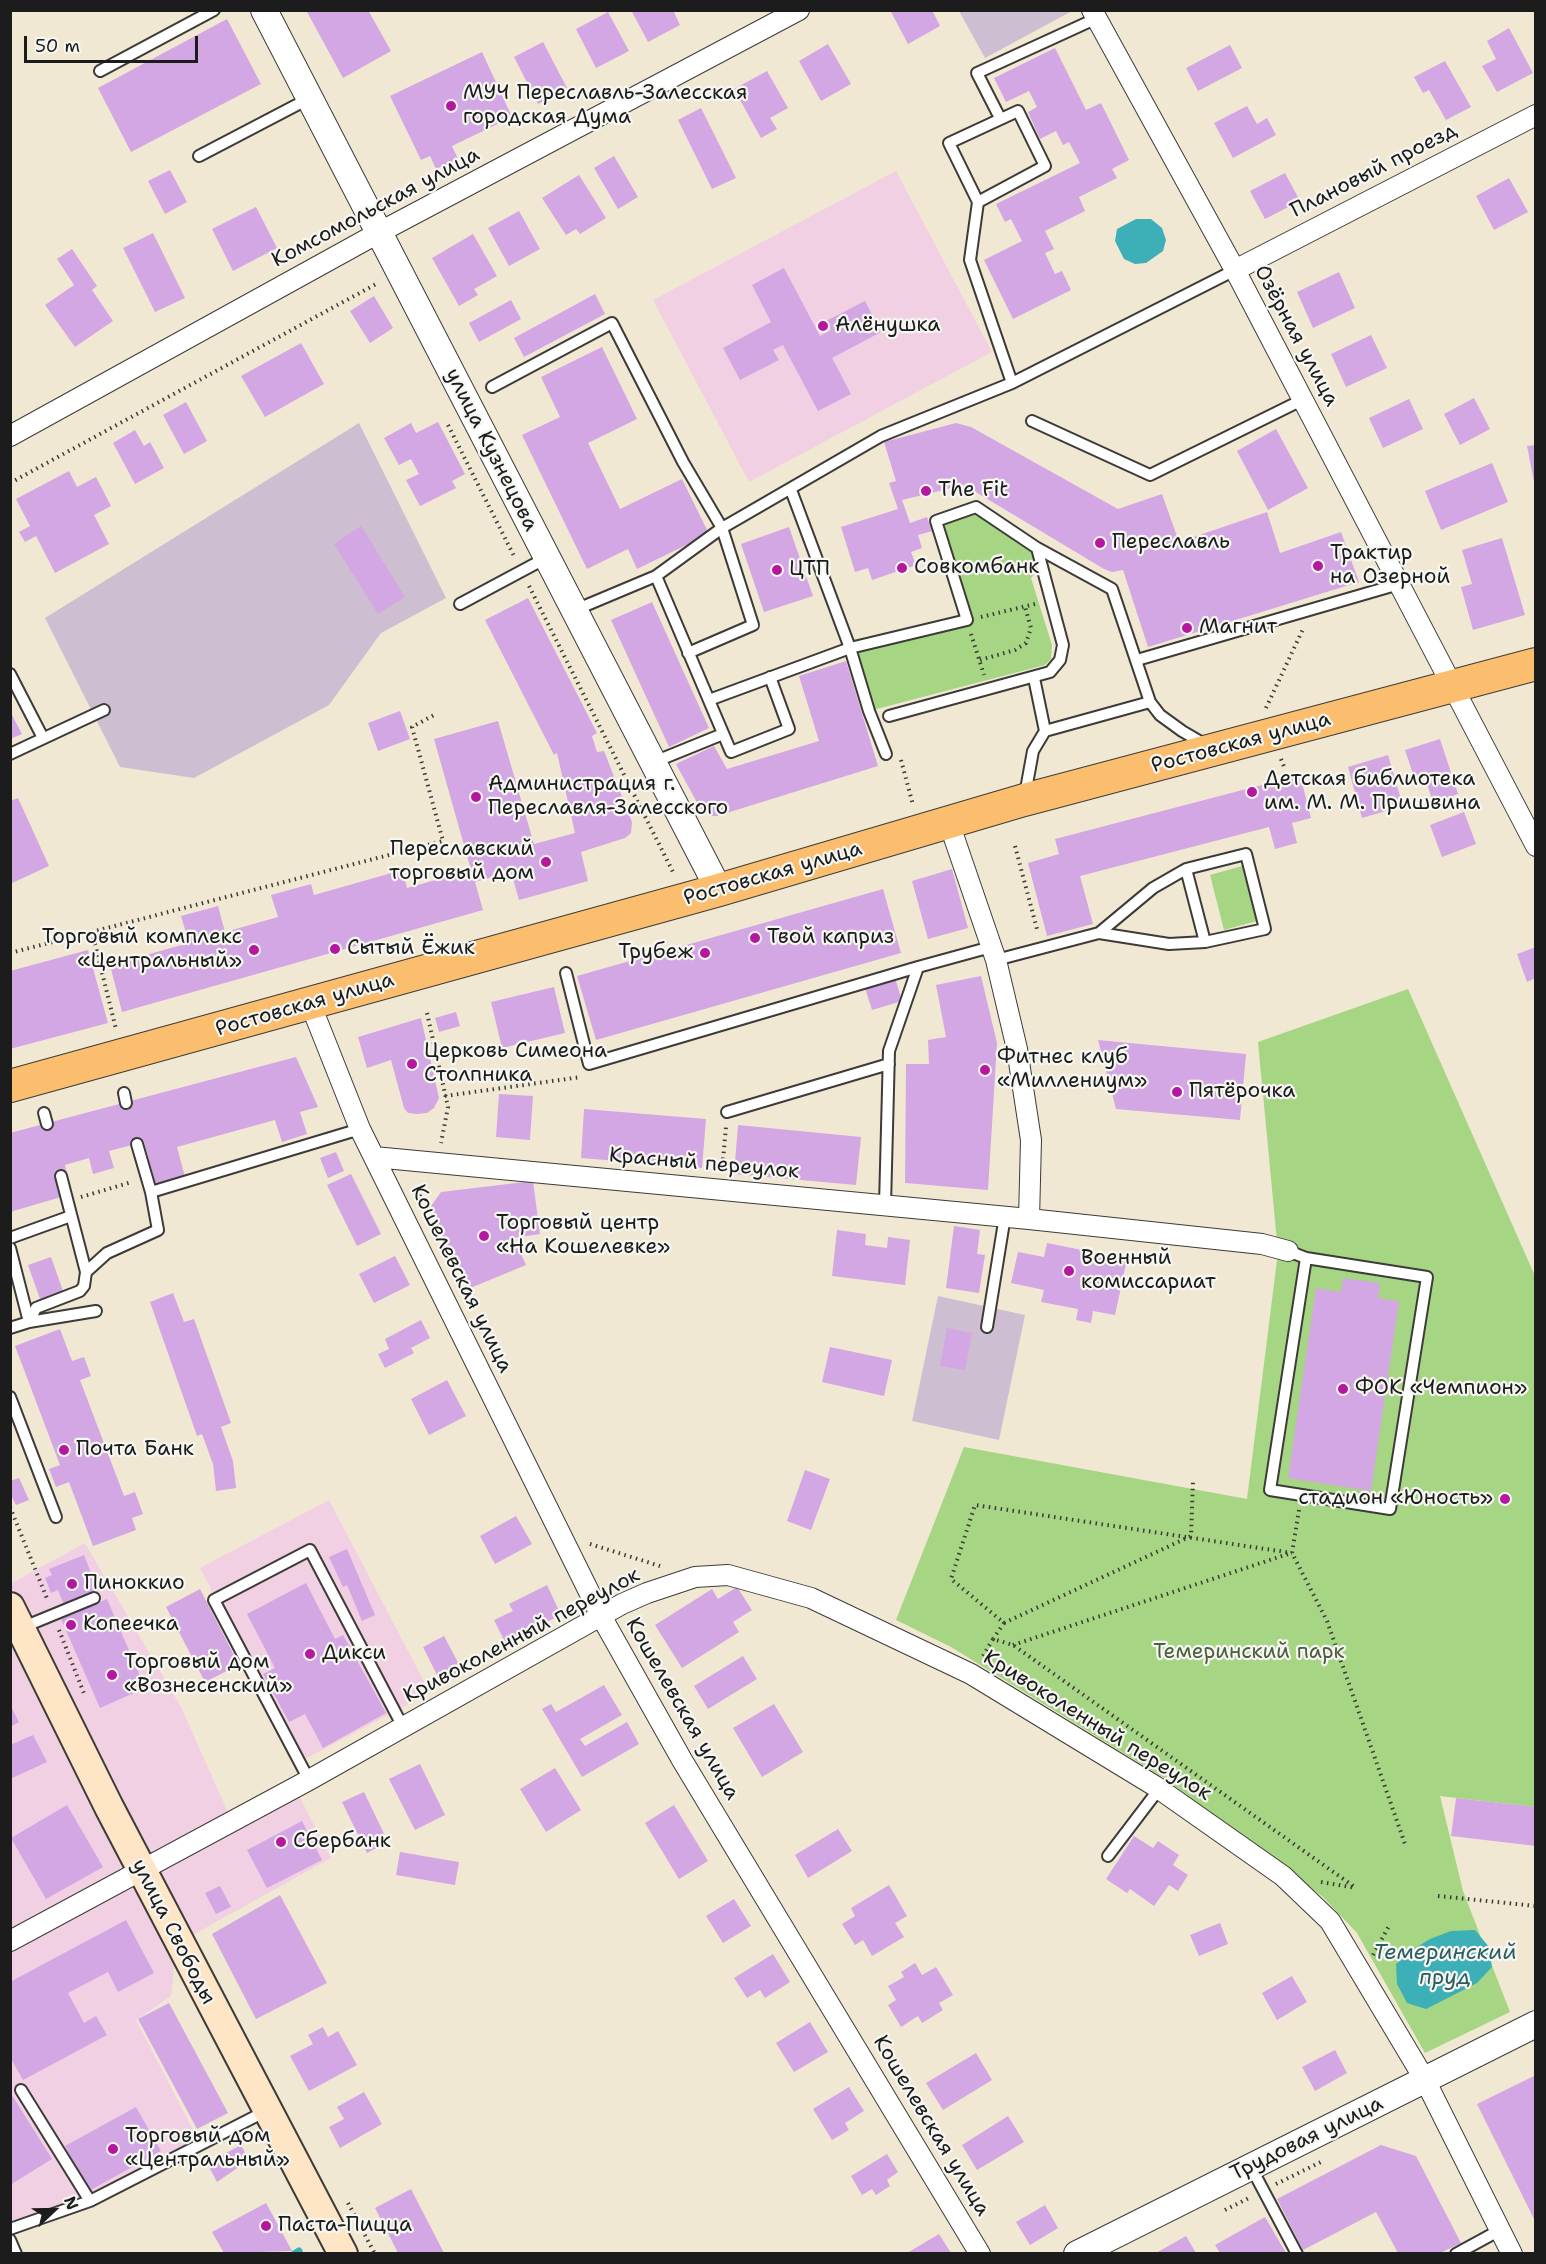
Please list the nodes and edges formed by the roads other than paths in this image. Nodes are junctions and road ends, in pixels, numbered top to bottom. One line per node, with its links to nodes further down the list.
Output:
1 (214, 10): 5 (lane)
2 (799, 10): 11 (street, Комсомольская улица)
3 (270, 15): 6 (street, улица Кузнецова)
4 (1094, 15): 8 (lane); 12 (street, Озёрная улица)
5 (100, 71)
6 (310, 98): 9 (lane); 11 (street, улица Кузнецова)
7 (1536, 115): 12 (street, Плановый проезд)
8 (1000, 118): 10 (lane); 10 (lane)
9 (199, 156)
10 (978, 202): 13 (lane)
11 (380, 232): 17 (street, Комсомольская улица); 21 (street, улица Кузнецова)
12 (1235, 270): 13 (lane); 15 (street, Озёрная улица)
13 (1012, 382): 18 (lane)
14 (492, 387): 19 (lane)
15 (1302, 400): 16 (lane); 23 (street, Озёрная улица)
16 (1032, 422)
17 (10, 436)
18 (791, 490): 19 (lane); 26 (lane)
19 (723, 528): 22 (lane); 27 (lane)
20 (1037, 548): 26 (lane); 28 (lane); 32 (lane)
21 (546, 558): 24 (lane); 25 (street, улица Кузнецова)
22 (656, 576): 25 (lane); 27 (lane)
23 (1399, 584): 28 (lane); 33 (street, Озёрная улица)
24 (460, 604)
25 (573, 611): 44 (street, улица Кузнецова)
26 (850, 648): 31 (lane); 43 (lane)
27 (688, 653): 34 (lane)
28 (1137, 660): 35 (lane)
29 (1536, 664): 33 (main road, Ростовская улица)
30 (10, 674): 40 (lane)
31 (770, 677): 34 (lane); 39 (lane)
32 (1034, 678): 37 (lane); 38 (lane)
33 (1452, 686): 41 (main road, Ростовская улица); 47 (street, Озёрная улица)
34 (709, 700): 39 (lane)
35 (1150, 702): 38 (lane); 41 (lane)
36 (104, 710): 40 (lane)
37 (889, 716)
38 (1046, 731): 45 (lane)
39 (723, 734): 44 (lane)
40 (43, 738): 42 (lane)
41 (1214, 750): 45 (main road, Ростовская улица)
42 (10, 754)
43 (886, 754)
44 (652, 763): 49 (street, улица Кузнецова)
45 (1024, 800): 46 (main road, Ростовская улица)
46 (949, 823): 49 (main road, Ростовская улица); 52 (street)
47 (1536, 846)
48 (1186, 869): 50 (lane); 51 (lane); 51 (lane)
49 (719, 890): 55 (main road, Ростовская улица)
50 (1100, 933): 51 (lane); 52 (lane)
51 (1205, 942)
52 (994, 953): 53 (lane); 67 (street)
53 (918, 967): 54 (lane); 56 (lane)
54 (566, 973)
55 (310, 1003): 57 (main road, Ростовская улица); 59 (street, Кошелевская улица)
56 (889, 1064): 58 (lane); 64 (lane)
57 (10, 1086)
58 (727, 1112)
59 (360, 1129): 61 (street, Кошелевская улица); 63 (lane)
60 (138, 1144): 63 (lane)
61 (374, 1157): 64 (street, Красный переулок); 79 (street, Кошелевская улица)
62 (61, 1176): 65 (lane)
63 (151, 1192): 71 (lane)
64 (885, 1205): 66 (street, Красный переулок)
65 (71, 1216): 68 (lane); 71 (lane)
66 (1005, 1216): 67 (street, Красный переулок); 74 (lane)
67 (1029, 1218): 70 (street, Красный переулок)
68 (10, 1238)
69 (10, 1248): 73 (lane)
70 (1297, 1254): 70 (lane)
71 (86, 1272): 73 (lane)
72 (96, 1311): 73 (lane)
73 (29, 1322): 75 (lane)
74 (987, 1327)
75 (10, 1328)
76 (10, 1397): 77 (lane)
77 (56, 1517)
78 (94, 1598): 80 (lane)
79 (601, 1616): 81 (street, Кривоколенный переулок); 83 (street, Кривоколенный переулок); 98 (street, Кошелевская улица)
80 (16, 1618): 85 (main road, улица Свободы)
81 (403, 1727): 82 (street, Кривоколенный переулок); 82 (lane)
82 (309, 1780): 85 (street, Кривоколенный переулок)
83 (1159, 1789): 84 (lane); 88 (street, Кривоколенный переулок)
84 (1108, 1856)
85 (141, 1870): 86 (street, Кривоколенный переулок); 90 (main road, улица Свободы)
86 (10, 1941)
87 (1536, 2024): 88 (street, Трудовая улица)
88 (1425, 2080): 91 (street, Трудовая улица); 94 (street, Кривоколенный переулок)
89 (21, 2090): 92 (lane)
90 (266, 2111): 92 (lane); 97 (main road, улица Свободы)
91 (1250, 2167): 99 (street, Трудовая улица); 100 (lane)
92 (90, 2201): 93 (lane)
93 (10, 2229)
94 (1500, 2230): 101 (lane); 102 (street, Кривоколенный переулок)
95 (10, 2240): 96 (lane)
96 (16, 2253)
97 (343, 2253)
98 (980, 2253)
99 (1077, 2253)
100 (1297, 2253)
101 (1455, 2253)
102 (1512, 2253)

